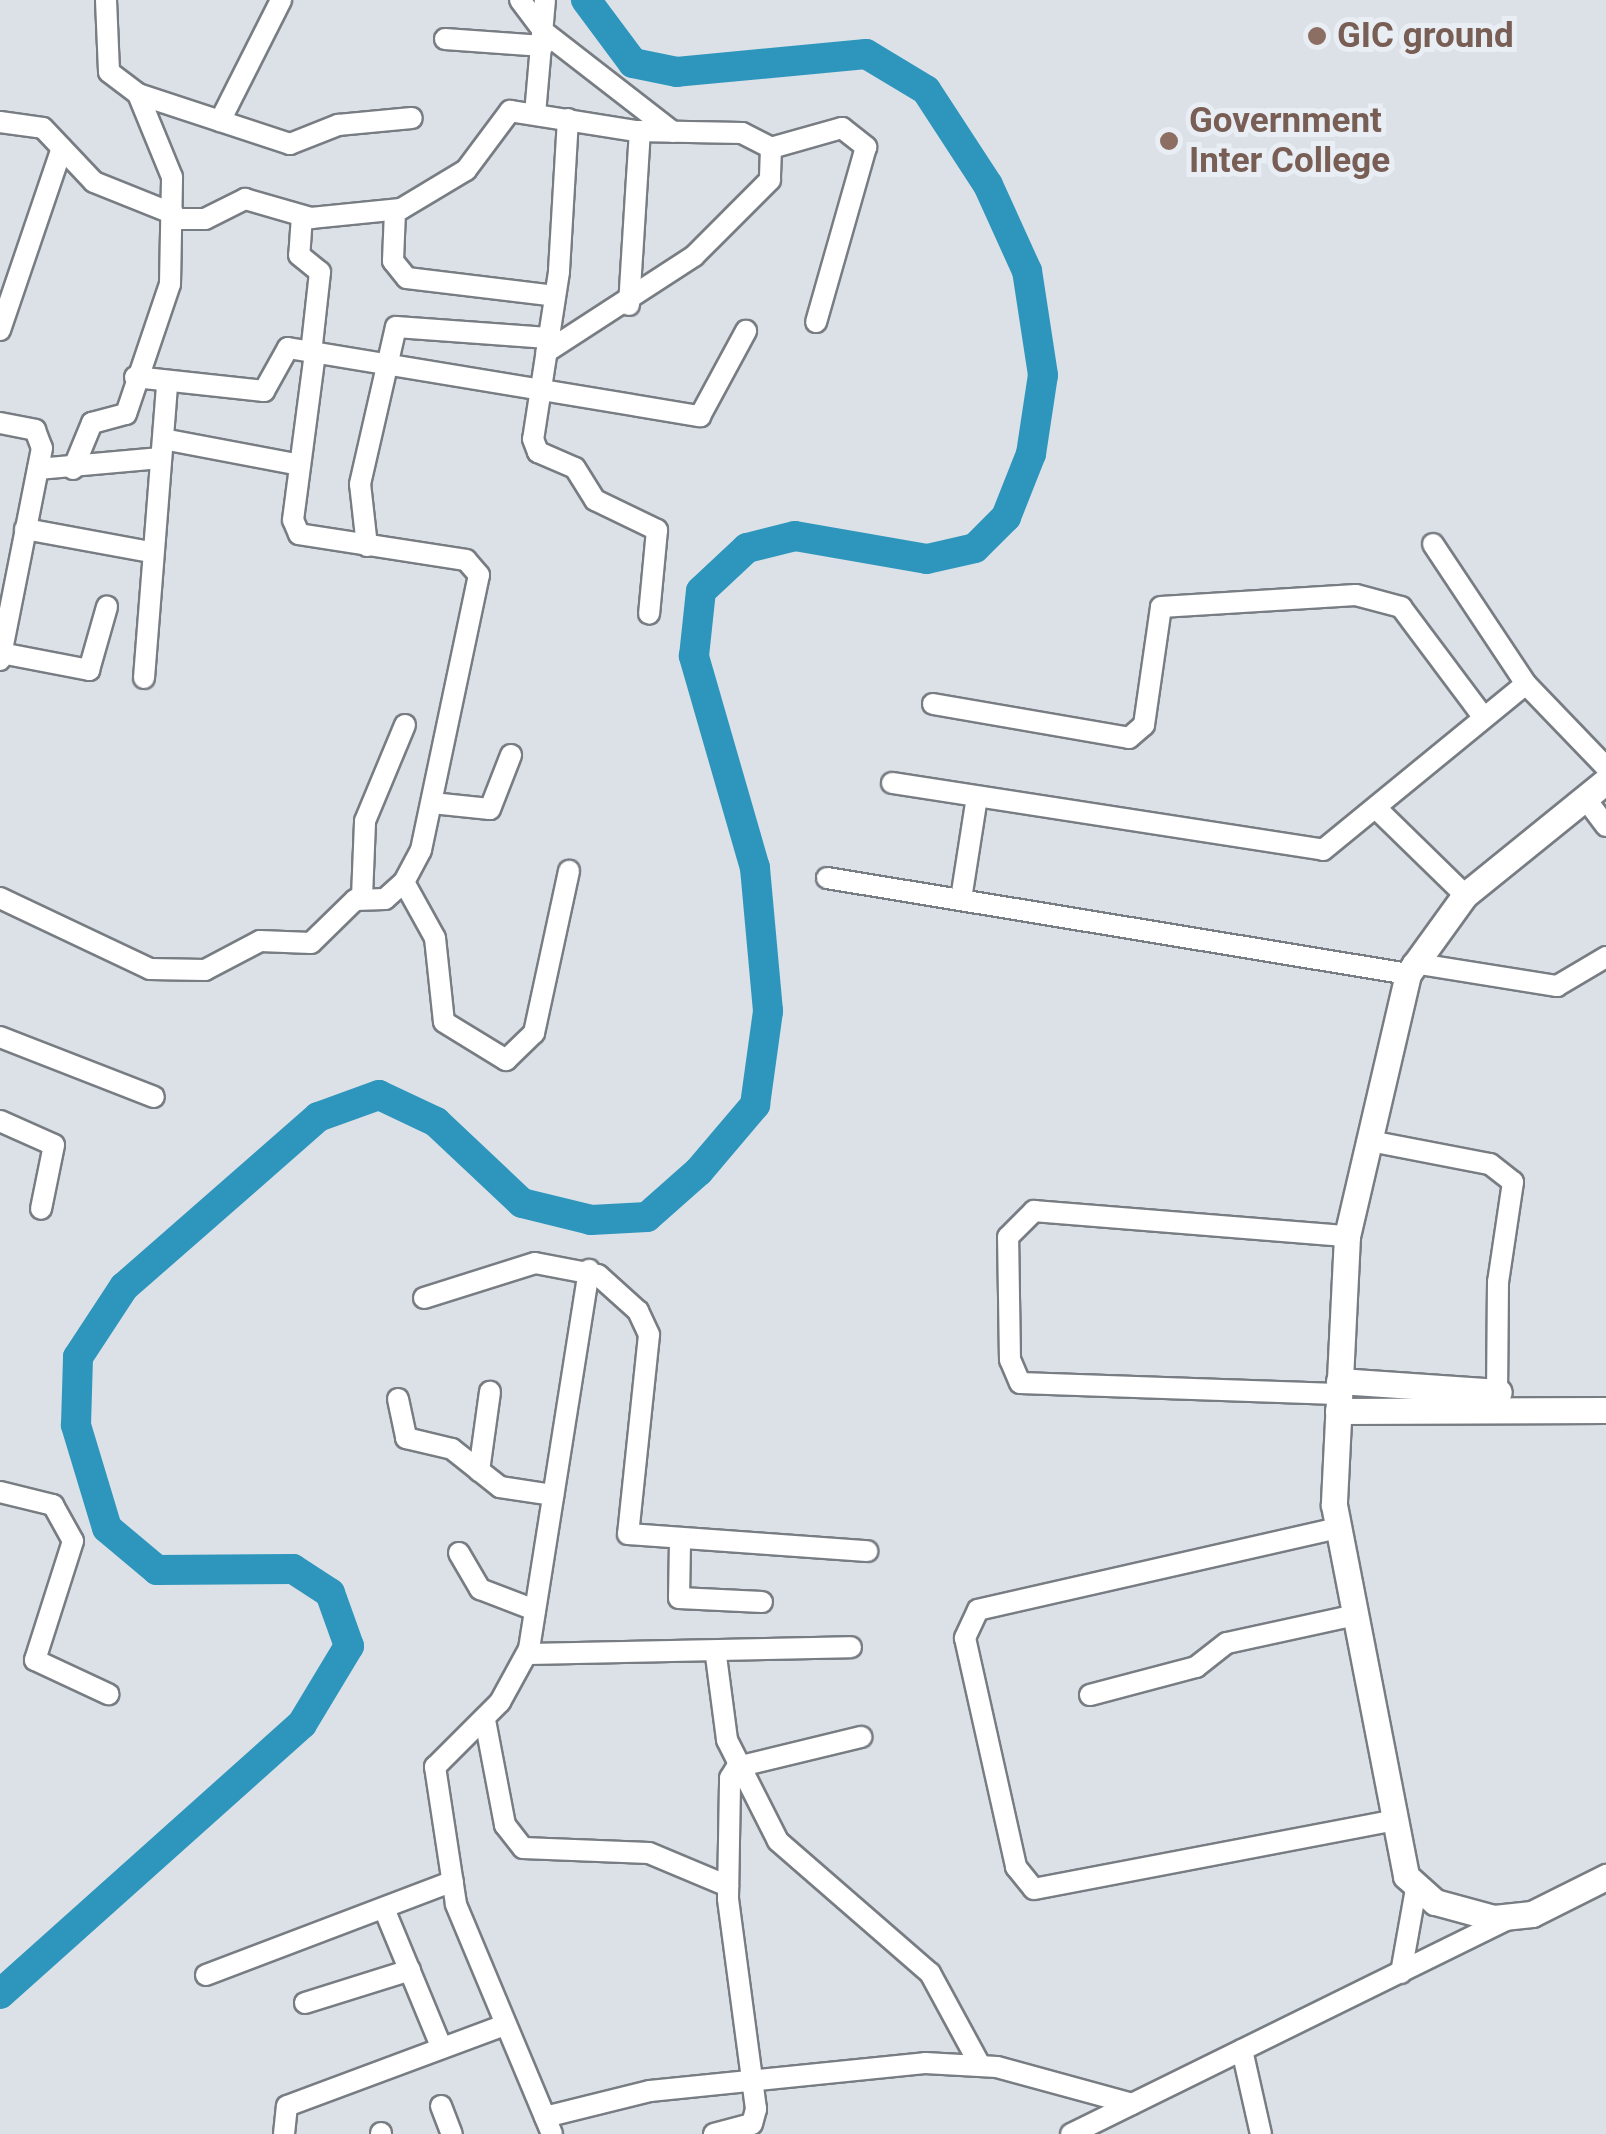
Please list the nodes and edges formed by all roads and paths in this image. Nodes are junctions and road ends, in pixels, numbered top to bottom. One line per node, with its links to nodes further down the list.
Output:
1 (106, 0): 7 (street)
2 (281, 0): 11 (street)
3 (520, 0): 5 (street)
4 (545, 0): 5 (street)
5 (544, 39): 6 (street); 8 (street); 14 (street)
6 (445, 40)
7 (138, 94): 11 (street); 19 (street)
8 (535, 114): 10 (street); 17 (street)
9 (412, 118): 11 (street)
10 (568, 119): 13 (street); 21 (street)
11 (220, 120)
12 (0, 122): 15 (street)
13 (640, 131): 14 (street); 22 (street)
14 (673, 132): 16 (street)
15 (62, 148): 19 (street); 20 (street)
16 (771, 148): 22 (street); 23 (street)
17 (395, 211): 18 (street); 21 (street)
18 (302, 216): 19 (street); 27 (street)
19 (174, 217): 29 (street)
20 (8, 286): 24 (street)
21 (555, 296): 26 (street)
22 (629, 305): 26 (street)
23 (816, 322)
24 (0, 330)
25 (746, 331): 31 (street)
26 (548, 345): 28 (street); 31 (street)
27 (313, 354): 28 (street); 30 (street); 34 (street)
28 (391, 364): 31 (street); 39 (street)
29 (135, 376): 30 (street); 35 (street)
30 (167, 385): 33 (street)
31 (541, 390): 42 (street)
32 (0, 423): 36 (street)
33 (162, 448): 34 (street); 35 (street); 40 (street)
34 (300, 466): 39 (street)
35 (73, 469): 36 (street)
36 (38, 470): 37 (street)
37 (25, 529): 40 (street); 43 (street)
38 (1433, 544): 45 (street)
39 (367, 546): 55 (street)
40 (150, 552): 44 (street)
41 (107, 608): 43 (street)
42 (649, 614)
43 (1, 657)
44 (144, 678)
45 (1526, 684): 47 (street); 50 (street)
46 (933, 704): 47 (street)
47 (1481, 714): 56 (street)
48 (404, 726): 62 (street)
49 (511, 755): 55 (street)
50 (1606, 767)
51 (1606, 781): 54 (street)
52 (892, 784): 53 (street)
53 (978, 797): 56 (street); 64 (street)
54 (1584, 798): 57 (street); 61 (street)
55 (432, 803): 60 (street)
56 (1380, 812): 61 (street)
57 (1606, 826)
58 (569, 871): 60 (street)
59 (826, 878): 64 (street)
60 (404, 882): 62 (street)
61 (1465, 895): 66 (street)
62 (362, 897): 63 (street)
63 (0, 898)
64 (961, 899): 66 (street)
65 (1606, 957): 66 (street)
66 (1410, 968): 70 (street)
67 (0, 1036): 68 (street)
68 (154, 1097)
69 (0, 1121): 71 (street)
70 (1370, 1141): 72 (street); 78 (street)
71 (41, 1209)
72 (1347, 1236): 76 (street); 76 (street)
73 (589, 1270): 74 (street); 82 (street); 84 (street)
74 (424, 1298)
75 (490, 1392): 80 (street)
76 (1338, 1395): 78 (street); 83 (street)
77 (398, 1399): 80 (street)
78 (1497, 1401): 79 (street)
79 (1600, 1402)
80 (479, 1471): 82 (street)
81 (0, 1492): 93 (street)
82 (553, 1495): 88 (street)
83 (1338, 1528): 89 (street); 98 (street)
84 (680, 1542): 85 (street); 87 (street)
85 (867, 1551)
86 (458, 1553): 88 (street)
87 (762, 1602)
88 (535, 1610): 91 (street)
89 (1352, 1616): 94 (street); 98 (street)
90 (852, 1647): 92 (street)
91 (527, 1654): 92 (street); 95 (street)
92 (716, 1656): 97 (street)
93 (108, 1694)
94 (1090, 1694)
95 (485, 1720): 100 (street); 101 (street)
96 (861, 1737): 97 (street)
97 (737, 1767): 101 (street); 112 (street)
98 (1388, 1822): 102 (street)
99 (1606, 1877): 104 (street)
100 (452, 1881): 103 (street); 109 (street)
101 (728, 1886): 113 (street)
102 (1416, 1889): 104 (street); 106 (street)
103 (386, 1911): 105 (street); 107 (street)
104 (1510, 1918): 106 (street)
105 (410, 1970): 108 (street); 110 (street)
106 (1401, 1973): 111 (street)
107 (206, 1975)
108 (305, 2003)
109 (502, 2026): 110 (street); 116 (street)
110 (442, 2046): 117 (street)
111 (1242, 2050): 114 (street); 121 (street)
112 (980, 2065): 113 (street); 114 (street)
113 (754, 2078): 116 (street); 119 (street)
114 (1132, 2104): 120 (street)
115 (441, 2106): 118 (street)
116 (549, 2126)
117 (284, 2134)
118 (452, 2134)
119 (714, 2134)
120 (1071, 2134)
121 (1261, 2134)

